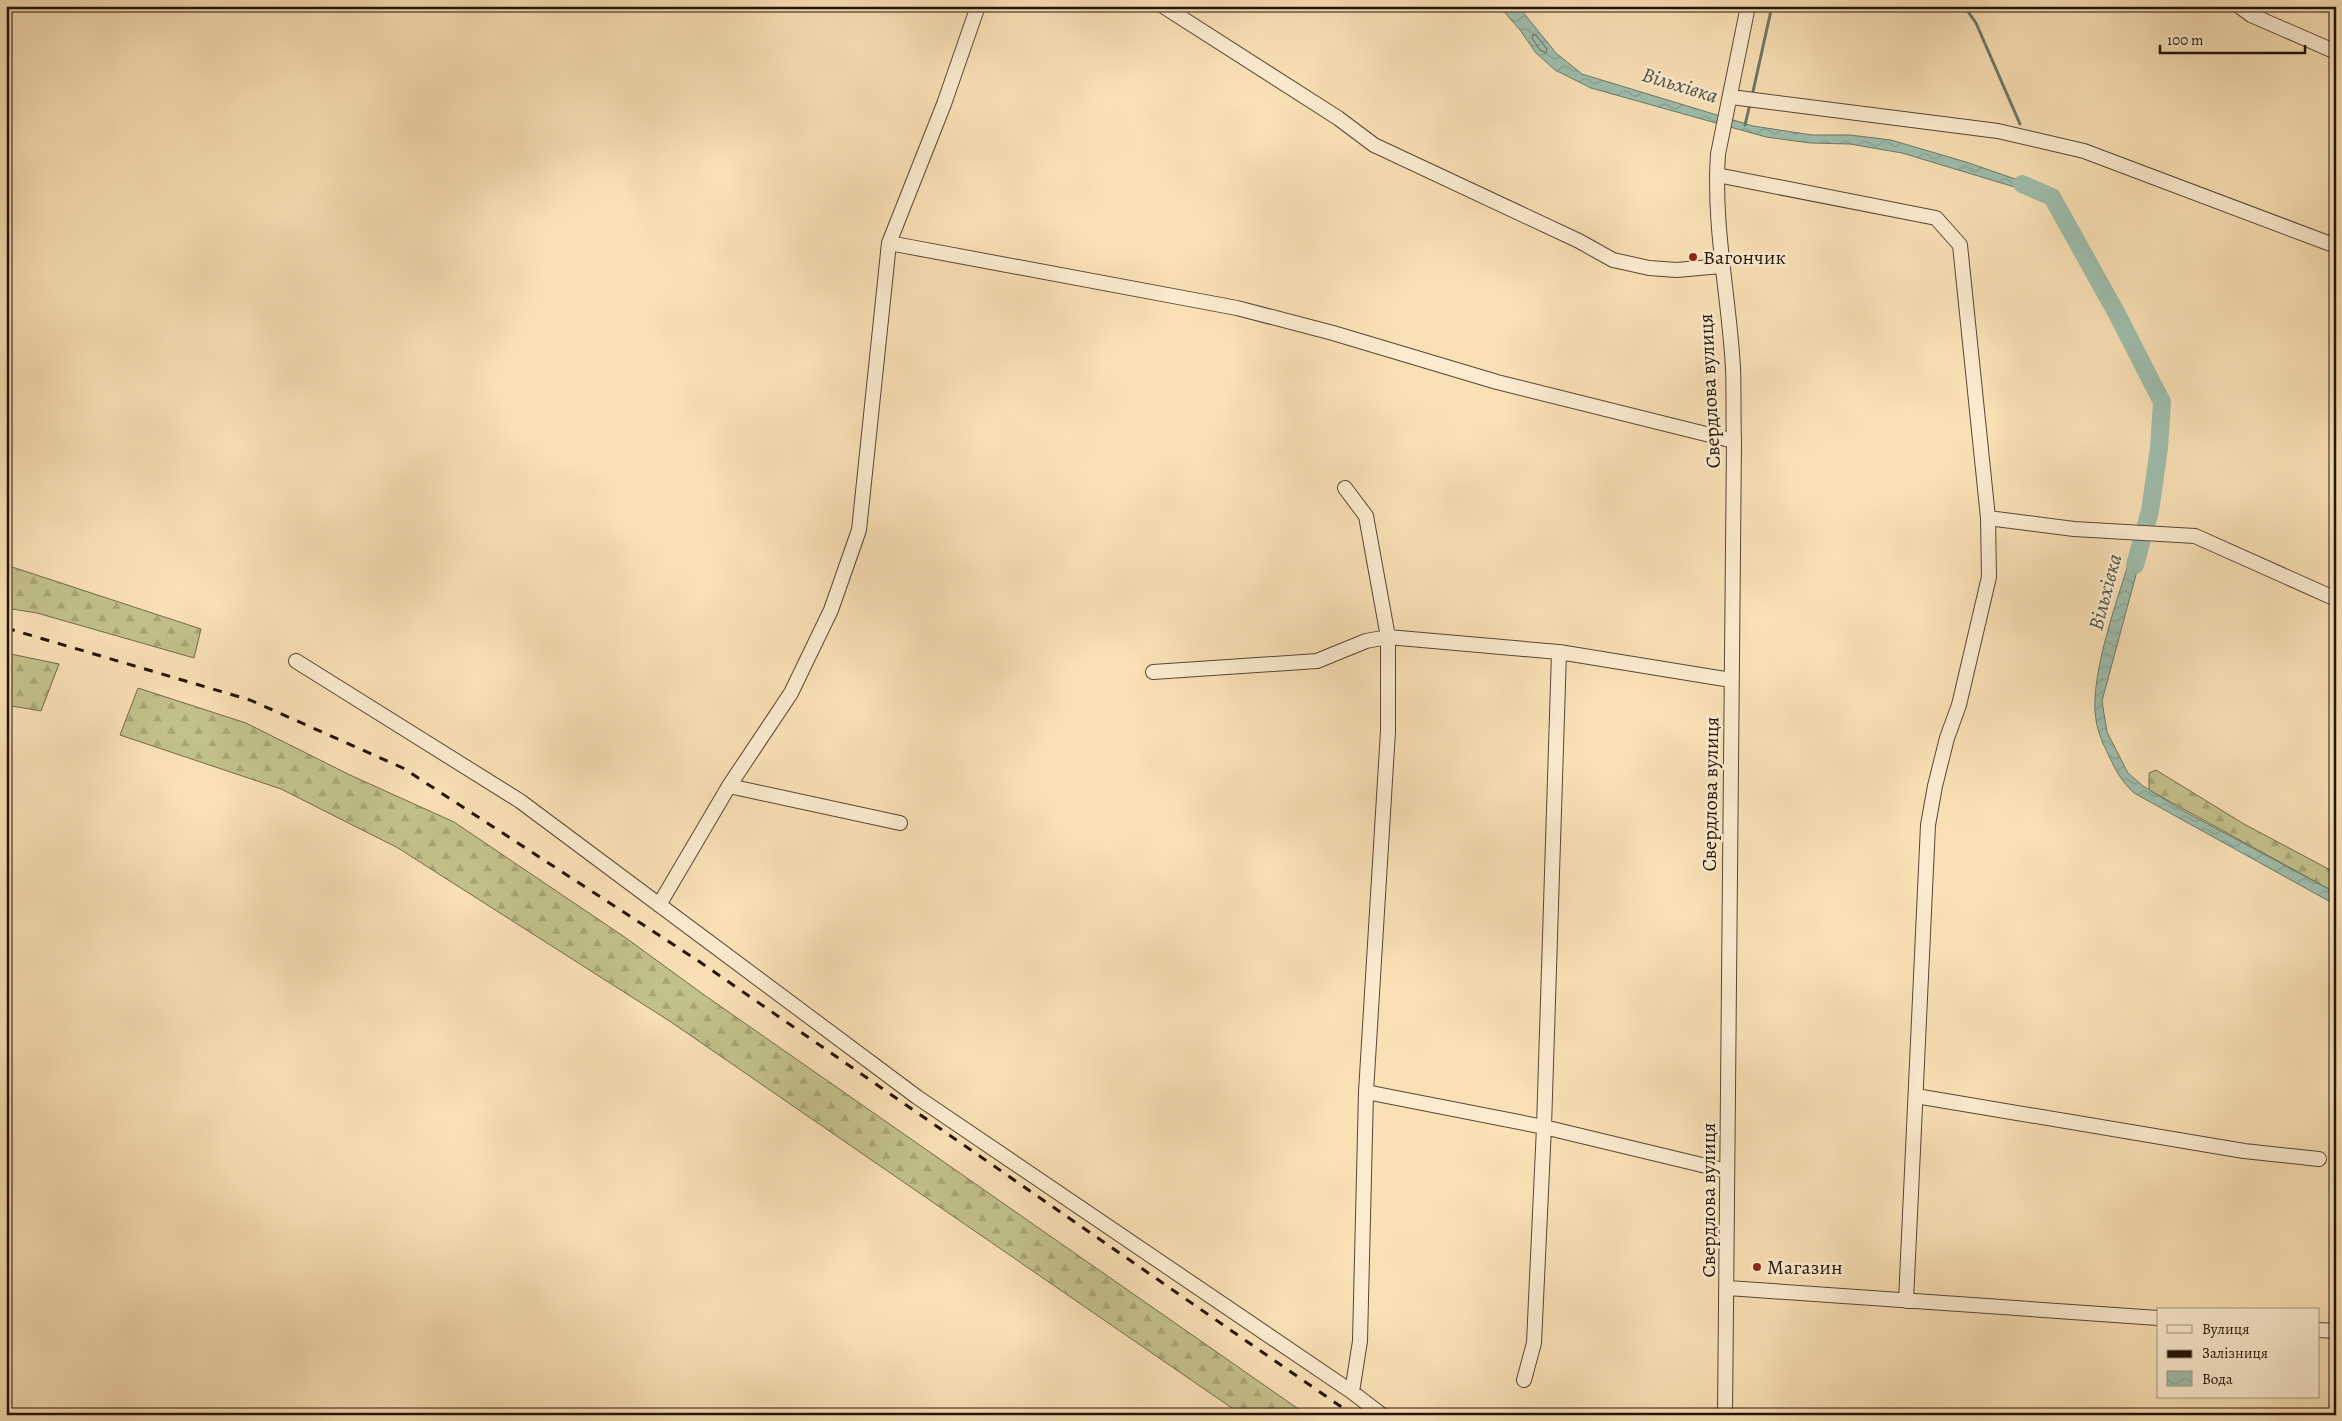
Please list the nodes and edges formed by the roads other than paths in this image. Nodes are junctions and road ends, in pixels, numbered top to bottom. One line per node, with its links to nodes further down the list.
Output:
1 (978, 6): 8 (street)
2 (1163, 6): 10 (street)
3 (1748, 6): 6 (street, Свердлова вулиця)
4 (2240, 6): 5 (street)
5 (2336, 52)
6 (1729, 103): 7 (street, Свердлова вулиця); 9 (street)
7 (1717, 175): 10 (street, Свердлова вулиця); 13 (street)
8 (889, 243): 11 (street); 20 (street)
9 (2336, 246)
10 (1721, 266): 11 (street, Свердлова вулиця)
11 (1734, 441): 19 (street, Свердлова вулиця)
12 (1345, 488): 15 (street)
13 (1988, 518): 14 (street); 24 (street)
14 (2336, 599)
15 (1388, 637): 16 (street); 18 (street); 23 (street)
16 (1559, 652): 19 (street); 25 (street)
17 (296, 661): 22 (street)
18 (1153, 672)
19 (1731, 680): 27 (street, Свердлова вулиця)
20 (729, 786): 21 (street); 22 (street)
21 (900, 823)
22 (659, 905): 34 (street)
23 (1366, 1092): 25 (street); 34 (street)
24 (1916, 1096): 26 (street); 29 (street)
25 (1544, 1127): 27 (street); 33 (street)
26 (2319, 1159)
27 (1727, 1171): 28 (street, Свердлова вулиця)
28 (1728, 1288): 29 (street); 36 (street, Свердлова вулиця)
29 (1906, 1301): 30 (street)
30 (2157, 1318)
31 (2320, 1330): 32 (street)
32 (2336, 1331)
33 (1524, 1380)
34 (1352, 1392): 35 (street)
35 (1382, 1415)
36 (1725, 1415)

